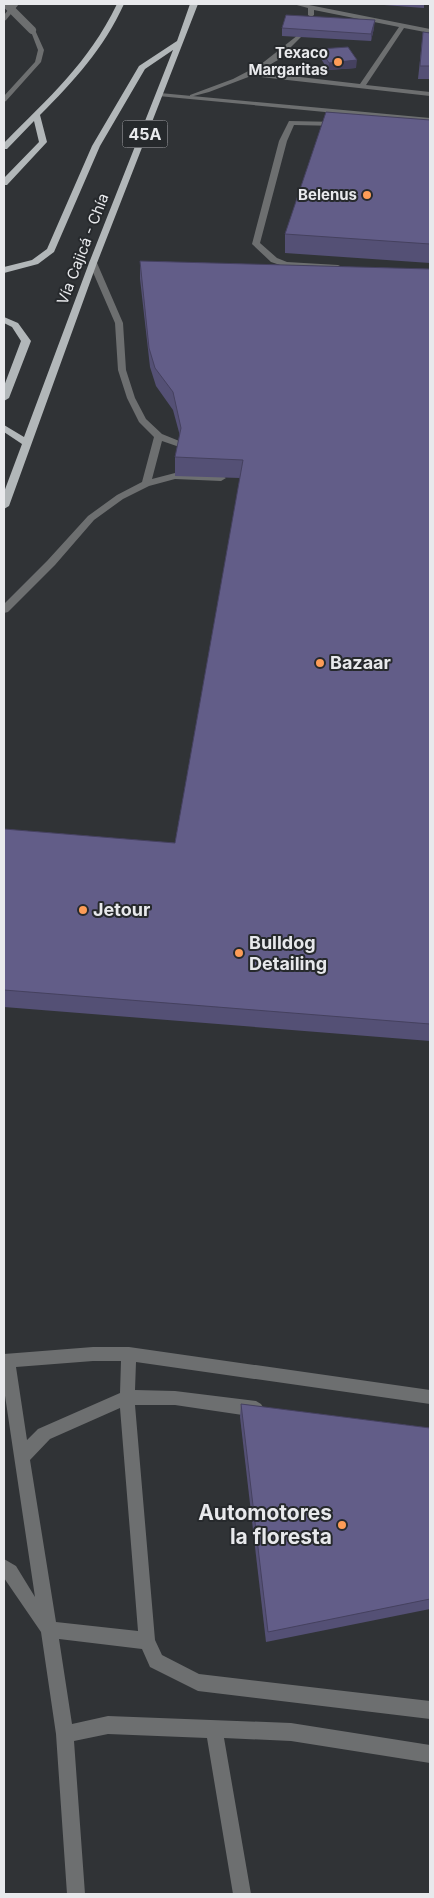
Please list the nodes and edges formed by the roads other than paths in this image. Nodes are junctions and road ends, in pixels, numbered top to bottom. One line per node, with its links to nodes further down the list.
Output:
1 (6, 4): 18 (street, bridge)
2 (16, 4): 7 (street)
3 (120, 4): 19 (highway)
4 (194, 4): 12 (highway, Vía Cajicá - Chía / 45A)
5 (296, 4): 6 (street)
6 (311, 7): 8 (street); 9 (street)
7 (4, 19)
8 (306, 24)
9 (403, 25): 10 (street); 14 (street)
10 (430, 31)
11 (298, 37): 13 (street)
12 (180, 42): 16 (highway, Vía Cajicá - Chía / 45A); 26 (highway)
13 (253, 74): 14 (street); 17 (street)
14 (361, 86): 15 (street)
15 (430, 94)
16 (160, 95): 17 (street); 24 (highway, Vía Cajicá - Chía / 45A)
17 (192, 96): 20 (street)
18 (4, 100)
19 (36, 113): 22 (highway); 23 (highway)
20 (350, 118): 21 (street); 25 (street)
21 (430, 120)
22 (4, 147)
23 (4, 183)
24 (93, 263): 30 (street); 31 (highway, Vía Cajicá - Chía / 45A)
25 (344, 268)
26 (4, 270)
27 (4, 320): 28 (highway)
28 (4, 398)
29 (4, 428): 31 (highway)
30 (159, 436): 32 (street); 34 (street)
31 (28, 444): 35 (highway, Vía Cajicá - Chía / 45A)
32 (208, 451)
33 (233, 478): 34 (street)
34 (146, 484): 36 (street)
35 (4, 506)
36 (4, 610)
37 (129, 1354): 38 (street); 39 (street); 40 (street)
38 (5, 1361): 42 (street)
39 (430, 1396)
40 (127, 1397): 41 (street); 42 (street); 45 (street)
41 (273, 1411)
42 (22, 1457): 44 (street)
43 (4, 1567): 44 (street)
44 (50, 1630): 45 (street); 48 (street)
45 (147, 1640): 46 (street)
46 (430, 1710)
47 (214, 1729): 48 (street); 49 (street); 51 (street)
48 (65, 1734): 50 (street)
49 (430, 1754)
50 (76, 1894)
51 (242, 1894)

